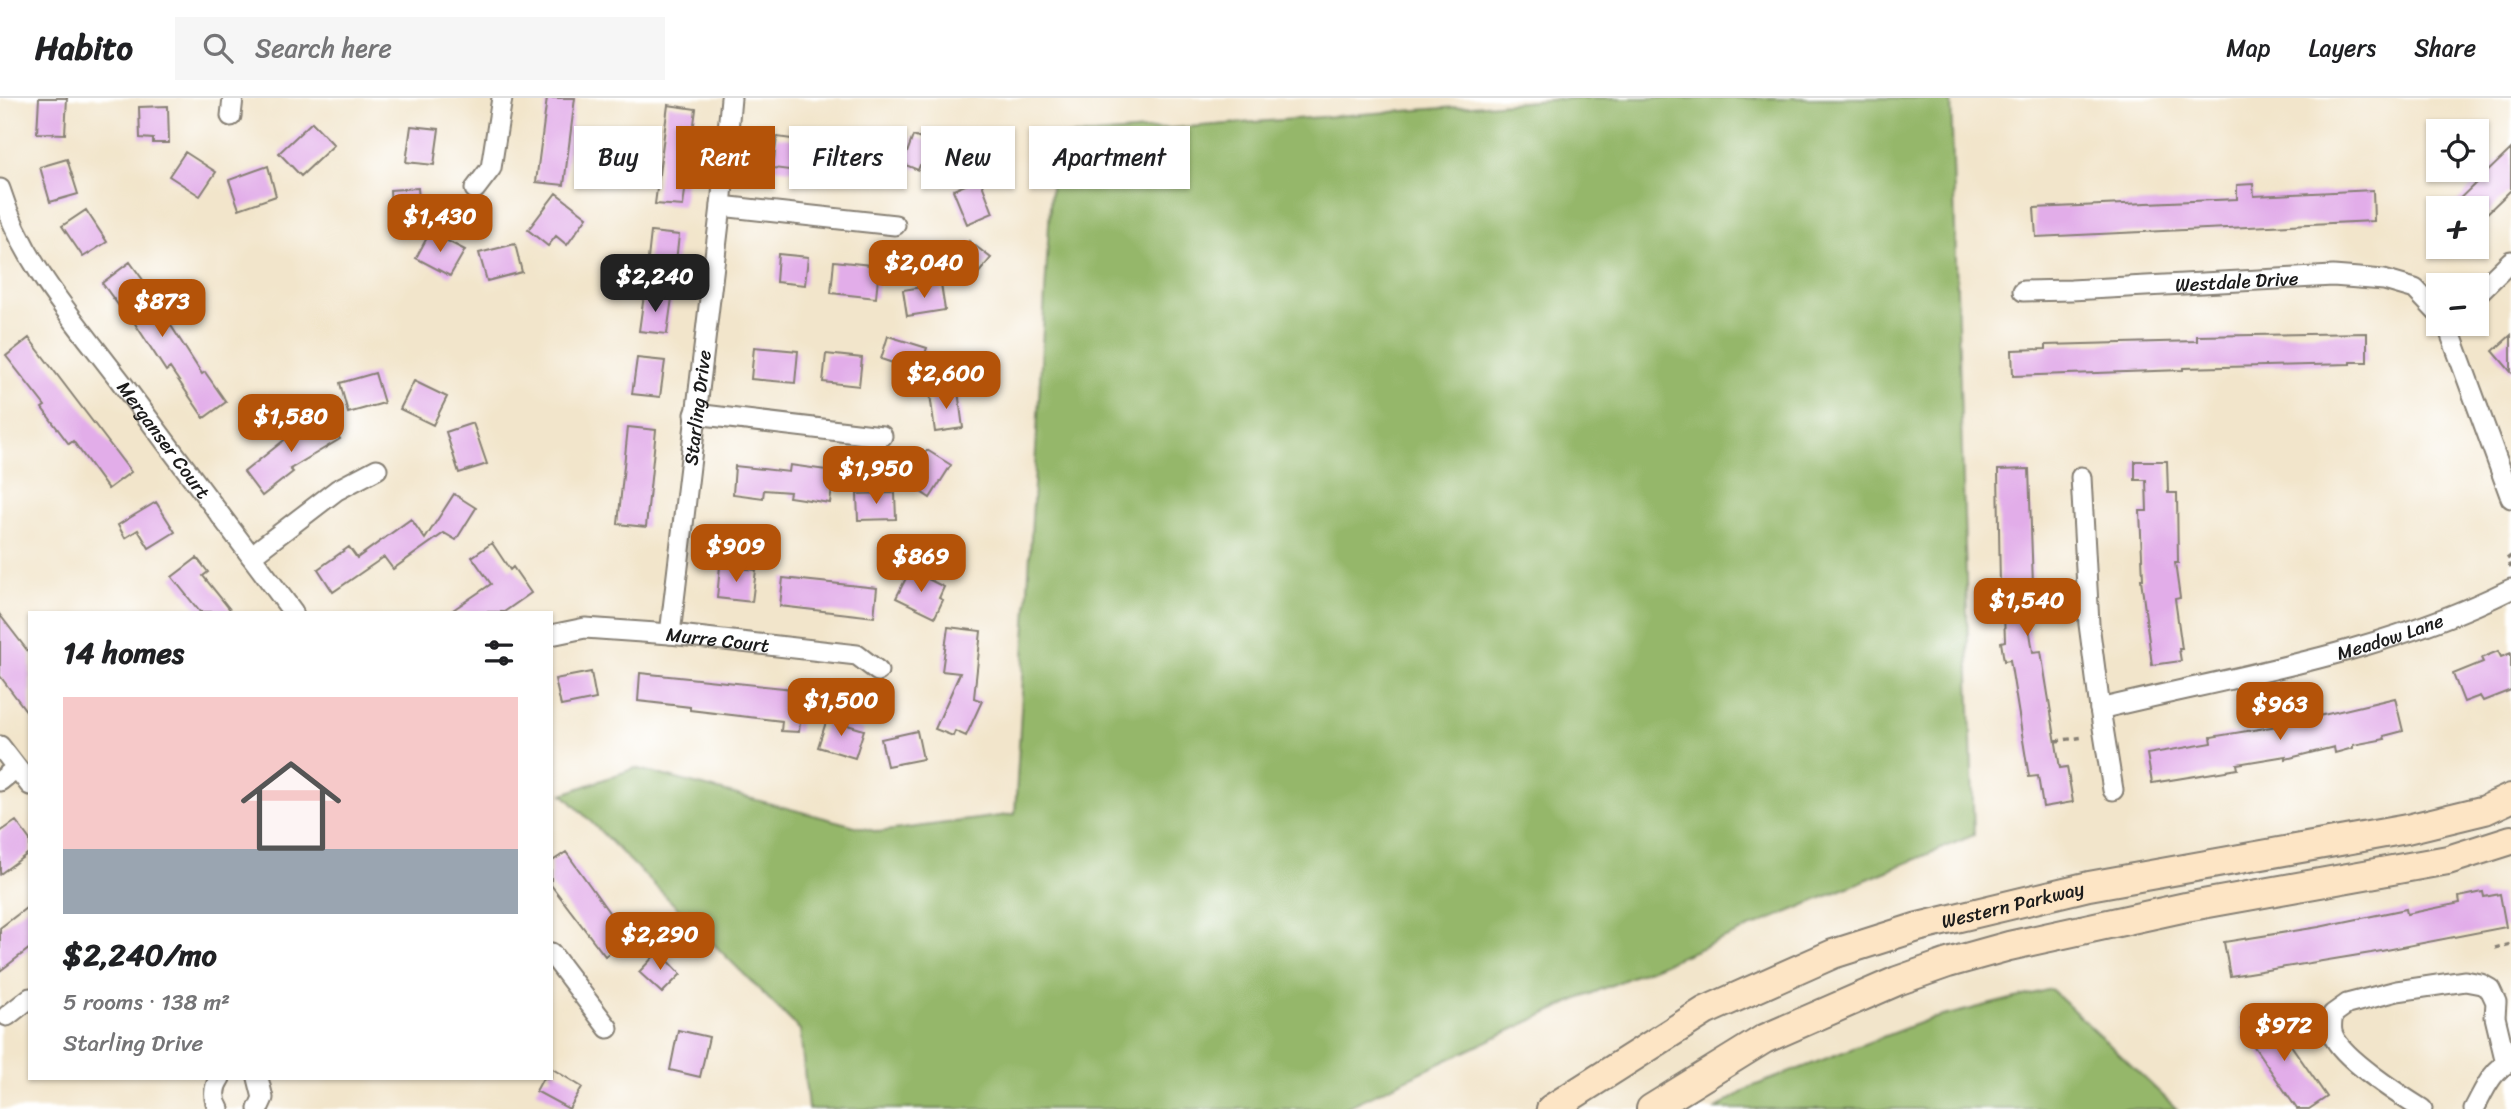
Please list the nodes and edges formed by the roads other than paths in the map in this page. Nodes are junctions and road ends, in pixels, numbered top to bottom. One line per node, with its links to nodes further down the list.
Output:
1 (502, 98): 4 (street)
2 (731, 98): 5 (street, Starling Drive)
3 (0, 189): 17 (street, Merganser Court)
4 (475, 189)
5 (721, 206): 6 (street); 12 (street, Starling Drive)
6 (895, 225)
7 (2511, 261): 8 (street)
8 (2489, 282)
9 (2023, 291): 10 (street, Westdale Drive)
10 (2426, 300)
11 (2451, 336): 16 (street)
12 (695, 414): 13 (street); 20 (street, Starling Drive)
13 (882, 436)
14 (377, 469): 17 (street)
15 (2081, 477): 23 (street)
16 (2511, 498)
17 (251, 556): 19 (street, Merganser Court)
18 (2511, 589): 23 (street, Meadow Lane)
19 (292, 611)
20 (670, 634): 21 (street, Murre Court); 22 (street, Murre Court)
21 (553, 635)
22 (878, 671)
23 (2100, 709): 28 (street)
24 (0, 746): 25 (street)
25 (16, 768): 26 (street); 27 (street)
26 (0, 780)
27 (28, 783)
28 (2113, 790)
29 (2511, 797): 40 (main road, Western Parkway)
30 (2511, 840): 41 (main road)
31 (553, 956): 34 (street)
32 (28, 1000): 33 (street)
33 (8, 1016)
34 (608, 1028)
35 (2508, 1062): 42 (street); 43 (street)
36 (218, 1080): 38 (street)
37 (258, 1080): 39 (street)
38 (219, 1109)
39 (258, 1109)
40 (1551, 1109)
41 (1651, 1109)
42 (2422, 1109)
43 (2473, 1109)

